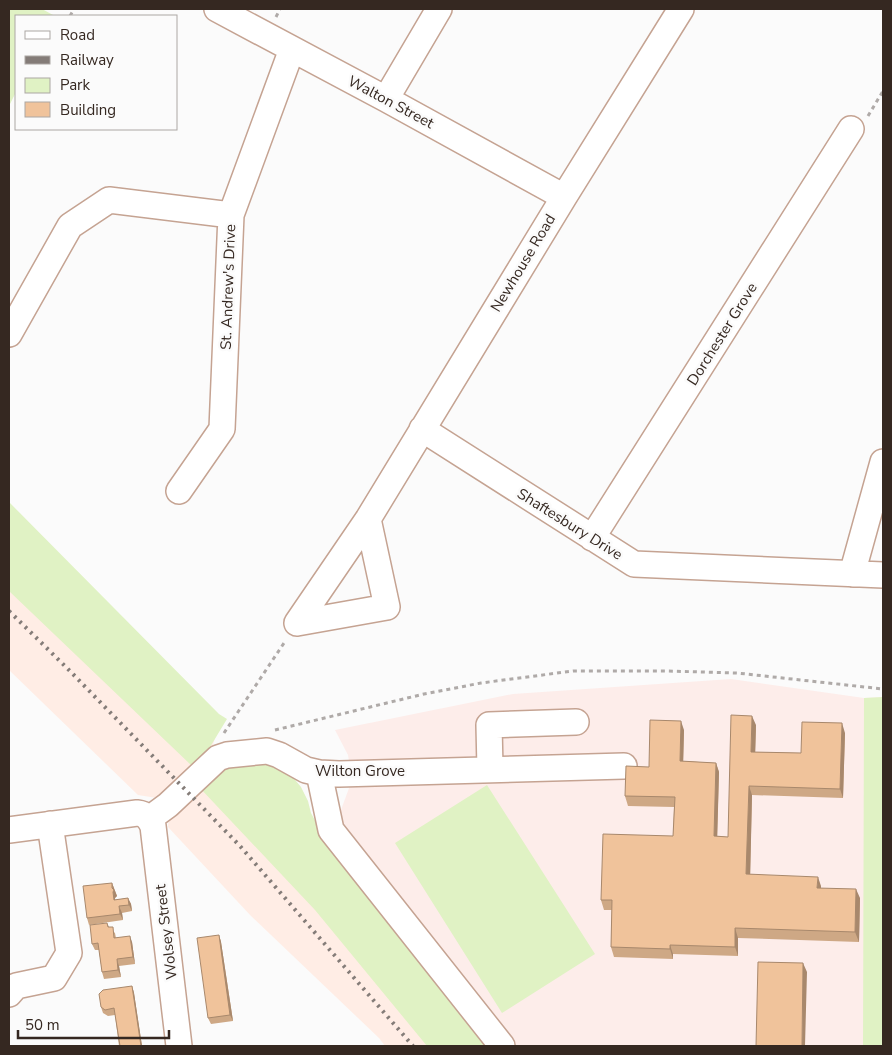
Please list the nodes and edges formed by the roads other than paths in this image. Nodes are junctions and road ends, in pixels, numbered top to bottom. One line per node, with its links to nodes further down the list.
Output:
1 (217, 9): 4 (street, Walton Street)
2 (439, 9): 5 (street)
3 (682, 9): 7 (street, Newhouse Road)
4 (292, 50): 5 (street, Walton Street); 8 (street, St. Andrew's Drive)
5 (386, 99): 7 (street, Walton Street)
6 (852, 129): 14 (street, Dorchester Grove)
7 (564, 197): 10 (street, Newhouse Road)
8 (231, 215): 9 (street); 12 (street, St. Andrew's Drive)
9 (9, 334)
10 (422, 429): 13 (street, Newhouse Road); 14 (street, Shaftesbury Drive)
11 (883, 462): 15 (street)
12 (179, 491)
13 (368, 519): 13 (street, Newhouse Road)
14 (592, 538): 15 (street, Shaftesbury Drive)
15 (852, 574): 16 (street, Shaftesbury Drive)
16 (883, 575)
17 (576, 722): 19 (street)
18 (624, 766): 19 (street, Wilton Grove)
19 (490, 769): 20 (street, Wilton Grove)
20 (319, 773): 21 (street, Wilton Grove); 26 (street)
21 (149, 819): 22 (street); 25 (street, Wolsey Street)
22 (50, 824): 23 (street); 24 (street)
23 (9, 830)
24 (9, 994)
25 (179, 1046)
26 (502, 1046)

